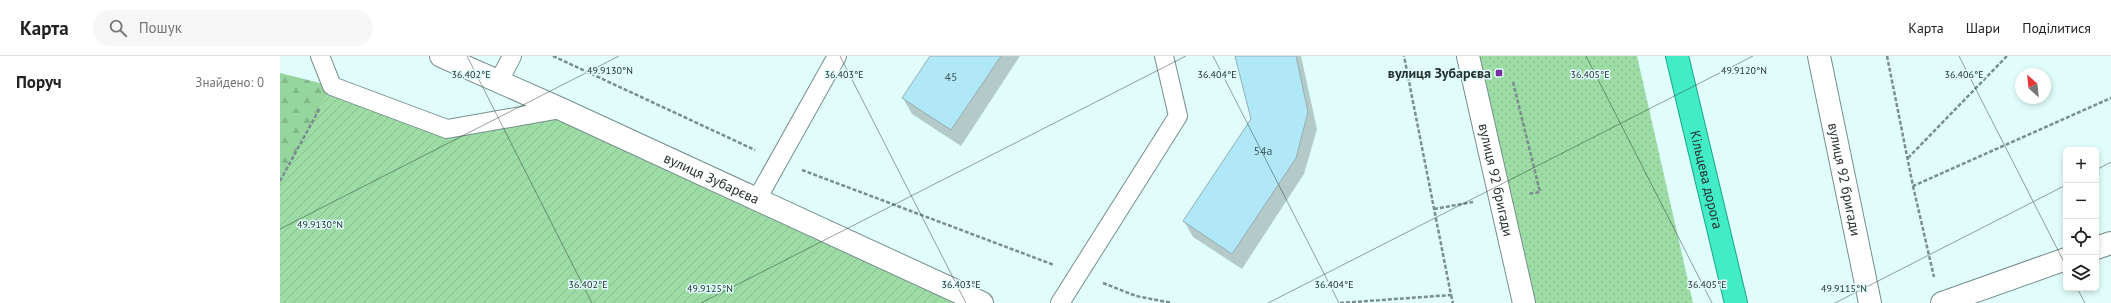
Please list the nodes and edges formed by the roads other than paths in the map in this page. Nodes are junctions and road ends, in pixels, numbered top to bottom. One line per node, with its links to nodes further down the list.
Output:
1 (320, 56): 10 (lane)
2 (441, 56): 9 (street, вулиця Зубарєва)
3 (512, 56): 9 (lane)
4 (837, 56): 11 (lane)
5 (1164, 56): 16 (lane)
6 (1468, 56): 17 (street, вулиця 92 бригади)
7 (1677, 56): 18 (highway, Кільцева дорога)
8 (1819, 56): 19 (street, вулиця 92 бригади)
9 (499, 81): 10 (street, вулиця Зубарєва)
10 (561, 109): 11 (street, вулиця Зубарєва)
11 (757, 199): 15 (street, вулиця Зубарєва)
12 (2111, 242): 13 (street)
13 (2099, 247)
14 (2063, 260): 20 (street)
15 (982, 303)
16 (1060, 303)
17 (1524, 303)
18 (1736, 303)
19 (1870, 303)
20 (1942, 303)

